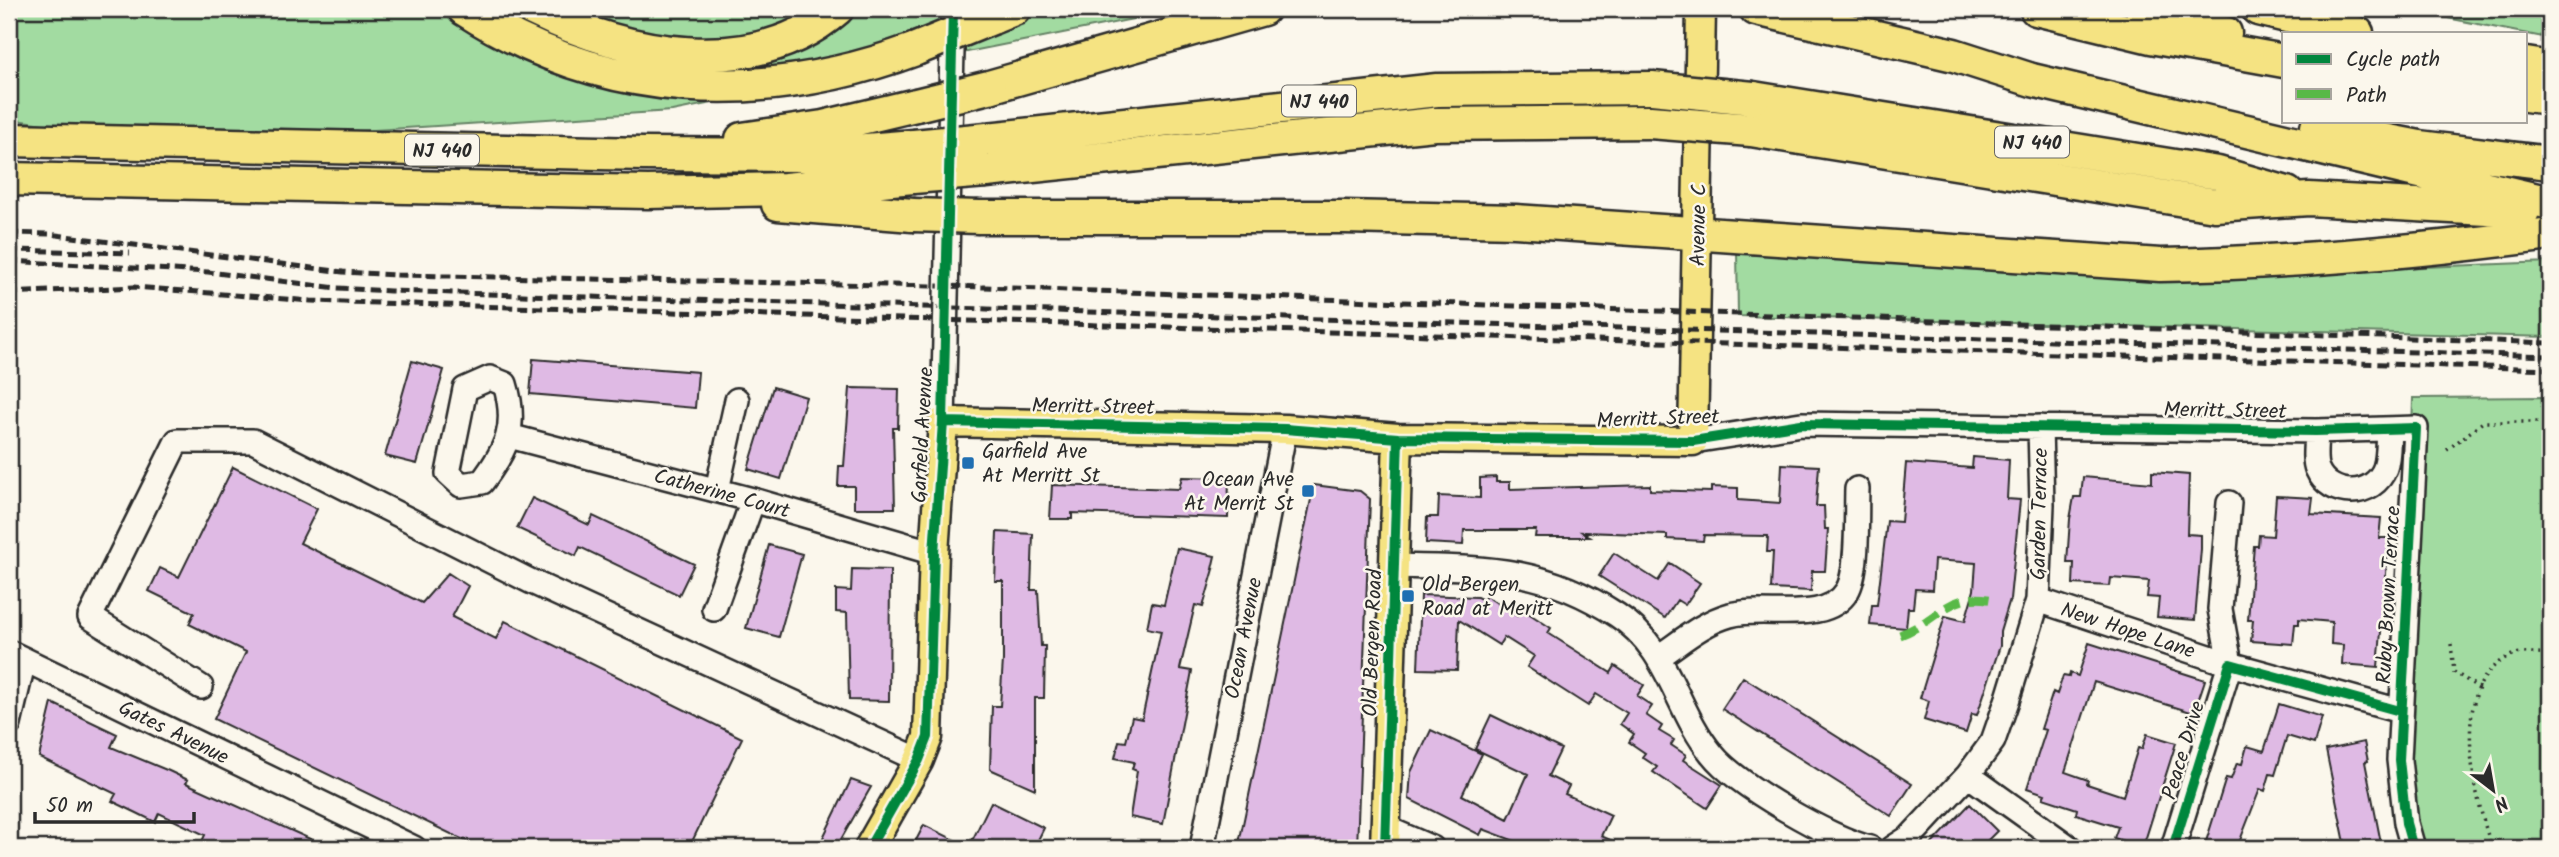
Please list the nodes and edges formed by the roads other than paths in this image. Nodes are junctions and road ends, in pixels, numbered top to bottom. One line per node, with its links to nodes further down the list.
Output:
1 (464, 9): 11 (highway, bridge)
2 (532, 9): 3 (highway)
3 (837, 9)
4 (953, 9): 33 (street, Garfield Avenue)
5 (1263, 9): 23 (highway, bridge)
6 (1702, 9): 30 (main road, Avenue C)
7 (1756, 9): 14 (highway)
8 (2036, 9): 15 (highway)
9 (2142, 9): 13 (highway)
10 (2258, 9): 12 (highway)
11 (1003, 13)
12 (2353, 32)
13 (2282, 46)
14 (1955, 55): 20 (highway); 28 (highway)
15 (2282, 61)
16 (2528, 64): 17 (highway)
17 (2550, 68)
18 (2528, 95): 19 (highway)
19 (2550, 98)
20 (2282, 119)
21 (2295, 122): 24 (highway)
22 (9, 140): 23 (highway, NJ 440)
23 (643, 155): 27 (highway, NJ 440, bridge)
24 (2550, 163)
25 (9, 179): 26 (highway, NJ 440)
26 (648, 192): 27 (highway, NJ 440, bridge); 30 (highway, bridge)
27 (2309, 199): 29 (highway, NJ 440)
28 (2550, 203)
29 (2550, 212)
30 (1699, 233): 31 (highway); 41 (main road, Avenue C)
31 (2550, 234)
32 (737, 400): 43 (street)
33 (943, 422): 36 (main road, Merritt Street); 46 (main road, Garfield Avenue)
34 (2040, 427): 38 (street, Merritt Street); 41 (street, Merritt Street); 48 (street, Garden Terrace)
35 (2416, 428): 37 (street, Merritt Street); 54 (street, Ruby Brown Terrace)
36 (1285, 429): 40 (main road, Merritt Street); 61 (street, Ocean Avenue)
37 (2389, 429): 38 (street, Merritt Street); 38 (street)
38 (2316, 431)
39 (509, 436): 43 (street, Catherine Court)
40 (1398, 438): 41 (main road, Merritt Street); 47 (main road, Old Bergen Road)
41 (1693, 441)
42 (1857, 489): 51 (street)
43 (717, 490): 44 (street, Catherine Court)
44 (754, 500): 46 (street, Catherine Court); 49 (street)
45 (2229, 503): 52 (street, Peace Drive)
46 (934, 553): 56 (main road, Garfield Avenue)
47 (1393, 566): 51 (street); 58 (main road, Old Bergen Road)
48 (2038, 600): 52 (street, New Hope Lane); 57 (street, New Hope Lane)
49 (714, 609)
50 (16, 656): 55 (street); 59 (street, Gates Avenue)
51 (1660, 656): 63 (street)
52 (2230, 664): 54 (street, New Hope Lane); 66 (street, Peace Drive)
53 (201, 687): 56 (street)
54 (2400, 711): 67 (street, Ruby Brown Terrace)
55 (9, 724)
56 (919, 760): 60 (main road, Garfield Avenue)
57 (1968, 775): 64 (street, New Hope Lane); 65 (street)
58 (1386, 838): 62 (street)
59 (414, 848)
60 (869, 848)
61 (1202, 848)
62 (1432, 848)
63 (1870, 848)
64 (1893, 848)
65 (2070, 848)
66 (2173, 848)
67 (2413, 848)

